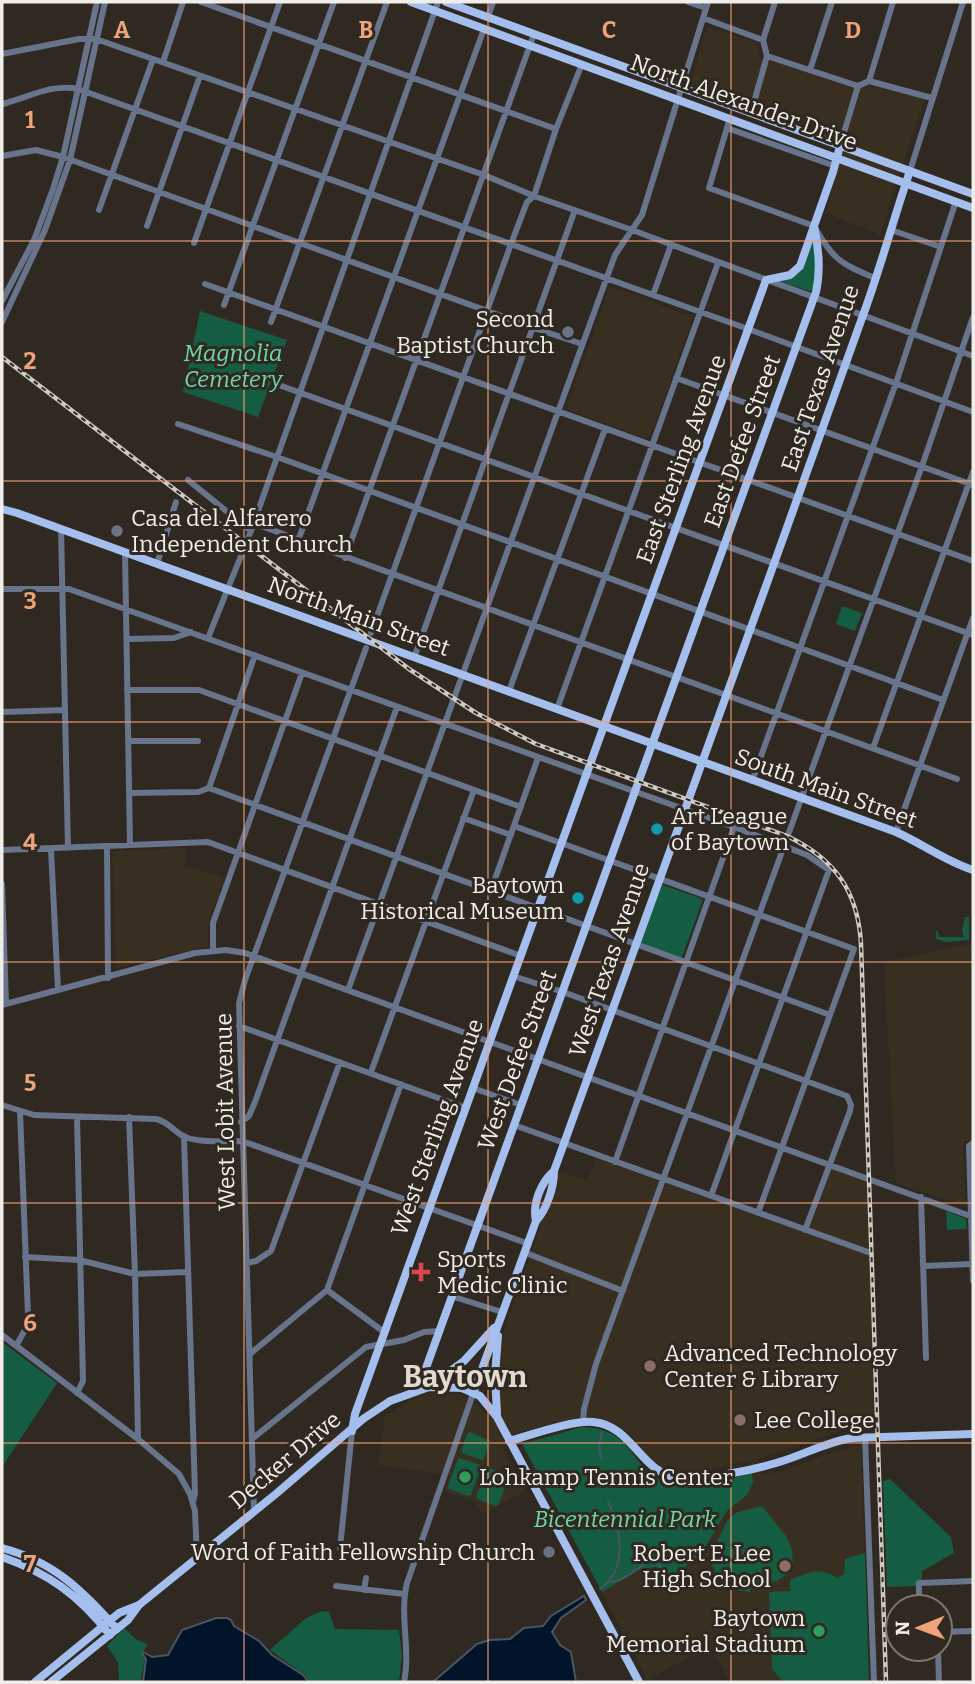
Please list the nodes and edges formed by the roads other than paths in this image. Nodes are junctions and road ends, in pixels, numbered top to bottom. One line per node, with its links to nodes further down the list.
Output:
1 (97, 2): 26 (street)
2 (105, 2): 26 (street)
3 (183, 2): 35 (street)
4 (201, 2): 19 (street)
5 (227, 2): 19 (street)
6 (280, 2): 23 (street)
7 (334, 2): 28 (street)
8 (387, 2): 33 (street)
9 (411, 2): 20 (main road, North Alexander Drive)
10 (438, 2): 20 (street)
11 (446, 2): 21 (main road, North Alexander Drive)
12 (493, 2): 21 (street)
13 (688, 2): 18 (street)
14 (775, 2): 27 (street)
15 (832, 2): 37 (street)
16 (893, 2): 41 (street)
17 (963, 2): 47 (street, East Texas Avenue)
18 (707, 5): 22 (street)
19 (224, 10): 23 (street)
20 (436, 11): 24 (main road, North Alexander Drive); 40 (street)
21 (488, 17): 25 (main road, North Alexander Drive)
22 (703, 18): 27 (street); 43 (street)
23 (271, 26): 28 (street); 45 (street)
24 (484, 29): 29 (main road, North Alexander Drive); 46 (street)
25 (534, 34): 29 (street); 34 (main road, North Alexander Drive)
26 (92, 39): 30 (street); 32 (street); 44 (street)
27 (763, 40): 31 (street)
28 (319, 43): 33 (street); 51 (street)
29 (531, 45): 36 (main road, North Alexander Drive); 52 (street)
30 (2, 54)
31 (768, 56): 37 (street); 53 (street)
32 (153, 59): 35 (street); 50 (street)
33 (366, 60): 40 (street); 56 (street)
34 (607, 61): 38 (main road); 43 (main road, North Alexander Drive)
35 (163, 62): 39 (street)
36 (582, 64): 38 (main road, North Alexander Drive); 59 (street)
37 (810, 70): 42 (street)
38 (603, 71): 48 (main road, North Alexander Drive)
39 (200, 76): 45 (street); 55 (street)
40 (413, 78): 46 (street); 62 (street)
41 (869, 81): 42 (street); 47 (street)
42 (859, 86): 63 (street)
43 (681, 88): 48 (street); 53 (main road, North Alexander Drive)
44 (82, 90): 49 (street); 50 (street); 66 (street)
45 (246, 93): 51 (street); 61 (street)
46 (460, 93): 52 (street); 65 (street)
47 (932, 98): 69 (street, East Texas Avenue)
48 (678, 99): 54 (main road, North Alexander Drive); 88 (street)
49 (2, 104)
50 (134, 108): 55 (street); 71 (street)
51 (295, 109): 56 (street); 67 (street)
52 (507, 111): 59 (street); 70 (street)
53 (751, 113): 58 (main road, North Alexander Drive)
54 (730, 118): 57 (street); 60 (main road, North Alexander Drive)
55 (182, 125): 61 (street); 74 (street)
56 (342, 126): 62 (street); 72 (street)
57 (727, 128): 68 (street); 85 (street)
58 (789, 128): 60 (main road); 63 (main road, North Alexander Drive)
59 (556, 129): 77 (street)
60 (784, 138): 68 (main road, North Alexander Drive)
61 (230, 143): 67 (street); 80 (street)
62 (389, 143): 65 (street); 75 (street)
63 (840, 146): 68 (main road, East Defee Street); 69 (main road, North Alexander Drive)
64 (2, 156): 66 (street)
65 (436, 158): 70 (street); 83 (street)
66 (67, 159): 71 (street); 95 (street)
67 (276, 160): 72 (street); 86 (street)
68 (836, 162): 73 (main road, North Alexander Drive); 85 (main road, East Defee Street)
69 (910, 171): 73 (main road, East Texas Avenue); 76 (main road, North Alexander Drive)
70 (484, 175): 77 (street); 87 (street)
71 (111, 176): 74 (street); 81 (street)
72 (324, 176): 75 (street); 91 (street)
73 (906, 182): 78 (main road, North Alexander Drive); 89 (main road, East Texas Avenue)
74 (159, 191): 80 (street); 84 (street)
75 (371, 193): 83 (street); 96 (street)
76 (973, 194)
77 (534, 196): 82 (street); 92 (street)
78 (956, 201): 79 (main road, North Alexander Drive); 94 (street)
79 (973, 208)
80 (206, 209): 86 (street); 90 (street)
81 (99, 210)
82 (575, 210): 88 (street); 97 (street)
83 (417, 211): 87 (street); 99 (street)
84 (147, 226)
85 (814, 226): 101 (street); 102 (main road); 107 (main road, East Defee Street)
86 (252, 227): 91 (street); 104 (street)
87 (465, 228): 92 (street); 105 (street)
88 (632, 230): 93 (street); 100 (street)
89 (891, 230): 94 (street); 101 (main road, East Texas Avenue)
90 (194, 243)
91 (299, 243): 96 (street); 110 (street)
92 (511, 244): 97 (street); 111 (street)
93 (671, 245): 98 (street); 106 (street)
94 (941, 247): 120 (street)
95 (30, 254): 108 (street); 115 (street)
96 (347, 261): 99 (street); 117 (street)
97 (558, 261): 100 (street); 118 (street)
98 (718, 263): 102 (street); 112 (street)
99 (394, 278): 105 (street); 121 (street)
100 (607, 278): 106 (street); 122 (street)
101 (875, 278): 113 (main road, East Texas Avenue)
102 (766, 280): 107 (street); 119 (main road, East Sterling Avenue)
103 (205, 284): 104 (street)
104 (228, 292): 109 (street); 110 (street)
105 (440, 294): 111 (street); 126 (street)
106 (653, 295): 112 (street)
107 (813, 297): 113 (street); 123 (main road, East Defee Street)
108 (2, 301)
109 (224, 305)
110 (276, 309): 116 (street); 117 (street)
111 (486, 311): 118 (street); 128 (street)
112 (700, 312): 119 (street); 129 (street)
113 (863, 316): 120 (street); 127 (main road, East Texas Avenue)
114 (973, 317): 124 (street)
115 (2, 322)
116 (271, 322)
117 (323, 327): 121 (street); 132 (street)
118 (534, 328): 122 (street); 133 (street)
119 (748, 329): 123 (street); 134 (main road, East Sterling Avenue)
120 (913, 333): 124 (street); 130 (street)
121 (370, 342): 126 (street); 136 (street)
122 (582, 344): 137 (street)
123 (796, 347): 127 (street); 139 (main road, East Defee Street)
124 (962, 353): 125 (street); 135 (street)
125 (973, 356)
126 (416, 360): 128 (street); 141 (street)
127 (845, 365): 130 (street); 143 (main road, East Texas Avenue)
128 (463, 377): 133 (street); 144 (street)
129 (676, 378): 134 (street); 145 (street)
130 (896, 383): 135 (street); 146 (street)
131 (276, 384): 132 (street)
132 (300, 392): 136 (street); 147 (street)
133 (510, 394): 137 (street); 148 (street)
134 (724, 395): 139 (street); 149 (main road, East Sterling Avenue)
135 (944, 402): 138 (street); 150 (street)
136 (346, 409): 141 (street); 152 (street)
137 (557, 411): 142 (street); 153 (street)
138 (973, 412)
139 (773, 414): 143 (street); 154 (main road, East Defee Street)
140 (178, 424): 147 (street)
141 (393, 425): 144 (street); 157 (street)
142 (605, 429): 145 (street); 158 (street)
143 (822, 430): 146 (street); 159 (main road, East Texas Avenue)
144 (439, 442): 148 (street); 161 (street)
145 (652, 446): 149 (street); 163 (street)
146 (872, 448): 150 (street); 164 (street)
147 (277, 457): 152 (street); 165 (street)
148 (486, 459): 153 (street); 166 (street)
149 (700, 462): 154 (street); 167 (main road, East Sterling Avenue)
150 (922, 466): 156 (street); 170 (street)
151 (973, 472): 156 (street)
152 (322, 474): 157 (street); 171 (street)
153 (534, 475): 158 (street); 172 (street)
154 (748, 479): 159 (street); 173 (main road, East Defee Street)
155 (188, 480): 169 (street)
156 (971, 484): 174 (street)
157 (368, 491): 161 (street); 176 (street)
158 (580, 493): 163 (street); 177 (street)
159 (799, 497): 164 (street); 179 (main road, East Texas Avenue)
160 (176, 502): 180 (street)
161 (415, 508): 166 (street); 181 (street)
162 (2, 509): 168 (main road, North Main Street)
163 (629, 510): 167 (street); 182 (street)
164 (848, 515): 170 (street); 183 (street)
165 (253, 523): 169 (street); 171 (street)
166 (462, 526): 172 (street); 187 (street)
167 (677, 527): 173 (street); 188 (main road, East Sterling Avenue)
168 (61, 529): 175 (main road, North Main Street); 184 (street)
169 (251, 531): 186 (street)
170 (897, 533): 174 (street); 189 (street)
171 (298, 541): 176 (street)
172 (510, 543): 177 (street); 190 (street)
173 (725, 545): 179 (street); 192 (main road, East Defee Street)
174 (944, 549): 178 (street); 193 (street)
175 (125, 552): 180 (main road, North Main Street); 191 (street)
176 (345, 558): 181 (street)
177 (557, 559): 182 (street); 195 (street)
178 (973, 561)
179 (774, 563): 183 (street); 196 (main road, East Texas Avenue)
180 (157, 564): 186 (main road, North Main Street)
181 (391, 574): 187 (street); 198 (street)
182 (605, 576): 188 (street); 202 (street)
183 (824, 581): 189 (street); 204 (street)
184 (61, 587): 185 (street); 191 (street); 221 (street)
185 (2, 589)
186 (229, 589): 200 (street); 206 (main road, North Main Street)
187 (439, 591): 190 (street); 206 (street)
188 (653, 593): 192 (street); 207 (main road, East Sterling Avenue)
189 (873, 599): 193 (street); 208 (street)
190 (486, 609): 195 (street); 210 (street)
191 (126, 610): 197 (street); 201 (street)
192 (701, 610): 196 (street); 211 (main road, East Defee Street)
193 (920, 616): 199 (street); 212 (street)
194 (973, 618): 199 (street)
195 (533, 626): 202 (street); 215 (street)
196 (750, 629): 204 (street); 216 (main road, East Texas Avenue)
197 (191, 632): 200 (street); 201 (street)
198 (371, 633)
199 (970, 634): 217 (street)
200 (208, 638): 205 (street)
201 (127, 639): 213 (street)
202 (580, 641): 207 (street); 220 (street)
203 (366, 648): 214 (street, West Lobit Avenue)
204 (800, 648): 208 (street); 223 (street)
205 (255, 655): 209 (street); 218 (street)
206 (414, 658): 210 (main road, North Main Street)
207 (629, 659): 211 (street); 226 (main road, East Sterling Avenue)
208 (849, 665): 212 (street); 227 (street)
209 (302, 673): 214 (street); 224 (street)
210 (462, 674): 215 (main road, North Main Street); 225 (street)
211 (676, 677): 216 (street); 231 (main road, East Defee Street)
212 (897, 683): 217 (street); 232 (street)
213 (127, 690): 218 (street); 229 (street)
214 (351, 690): 219 (street); 228 (street, West Lobit Avenue)
215 (509, 691): 220 (main road, North Main Street)
216 (726, 695): 223 (street); 235 (main road, East Texas Avenue)
217 (943, 700): 236 (street)
218 (238, 704): 224 (street); 241 (street)
219 (397, 707): 225 (street); 233 (street)
220 (556, 709): 226 (main road, North Main Street)
221 (65, 710): 222 (street); 260 (street)
222 (2, 712)
223 (776, 713): 227 (street); 240 (street)
224 (285, 722): 228 (street); 246 (street)
225 (444, 724): 234 (street); 237 (street)
226 (604, 727): 231 (main road, North Main Street); 238 (main road, West Sterling Avenue)
227 (825, 731): 232 (street); 245 (street)
228 (332, 739): 233 (street); 250 (street, West Lobit Avenue)
229 (128, 741): 230 (street); 243 (street)
230 (198, 741)
231 (651, 744): 235 (main road, North Main Street); 244 (main road, West Defee Street)
232 (873, 748): 236 (street)
233 (380, 756): 237 (street); 255 (street)
234 (538, 758): 238 (street); 247 (street)
235 (702, 762): 240 (main road, South Main Street); 248 (main road, West Texas Avenue)
236 (920, 765): 239 (street); 253 (street)
237 (427, 772): 242 (street); 264 (street)
238 (587, 775): 244 (street); 256 (main road, West Sterling Avenue)
239 (957, 779)
240 (752, 780): 245 (main road, South Main Street)
241 (209, 788): 243 (street); 246 (street)
242 (474, 790): 247 (street); 249 (street)
243 (129, 793): 257 (street)
244 (634, 793): 248 (street); 265 (main road, West Defee Street)
245 (801, 798): 253 (main road, South Main Street); 259 (street)
246 (255, 806): 250 (street); 263 (street)
247 (521, 807): 251 (street)
248 (685, 810): 252 (street); 269 (main road, West Texas Avenue)
249 (463, 818): 254 (street); 268 (street)
250 (301, 823): 255 (street); 267 (street, West Lobit Avenue)
251 (514, 826): 254 (street); 256 (street)
252 (734, 827): 259 (street); 273 (street)
253 (896, 832): 266 (main road, South Main Street)
254 (511, 835): 272 (street)
255 (349, 840): 264 (street); 271 (street)
256 (562, 843): 265 (street); 275 (main road, West Sterling Avenue)
257 (130, 845): 258 (street); 263 (street)
258 (107, 846): 260 (street); 287 (street)
259 (784, 846): 276 (street); 279 (street)
260 (68, 848): 261 (street)
261 (51, 849): 262 (street); 289 (street)
262 (2, 850)
263 (238, 854): 267 (street); 281 (street)
264 (396, 857): 268 (street); 274 (street)
265 (610, 860): 269 (street); 278 (main road, West Defee Street)
266 (973, 870)
267 (284, 871): 271 (street); 282 (street, West Lobit Avenue)
268 (444, 875): 272 (street); 277 (street)
269 (658, 878): 273 (street); 280 (main road, West Texas Avenue)
270 (2, 884): 293 (street)
271 (332, 887): 274 (street); 285 (street)
272 (490, 892): 275 (street)
273 (710, 896): 276 (street); 284 (street)
274 (379, 905): 277 (street); 290 (street)
275 (538, 908): 278 (street); 283 (main road, West Sterling Avenue)
276 (759, 914): 279 (street); 288 (street)
277 (426, 922): 283 (street); 294 (street)
278 (586, 926): 280 (street); 291 (main road, West Defee Street)
279 (806, 931): 292 (street); 296 (street)
280 (636, 943): 284 (street); 295 (main road, West Texas Avenue)
281 (212, 950): 282 (street); 287 (street)
282 (254, 956): 285 (street); 297 (street, West Lobit Avenue)
283 (521, 956): 286 (main road, West Sterling Avenue)
284 (686, 963): 288 (street); 298 (street)
285 (302, 973): 290 (street); 299 (street)
286 (513, 976): 291 (street); 300 (main road, West Sterling Avenue)
287 (108, 978): 289 (street)
288 (734, 979): 292 (street); 301 (street)
289 (58, 990): 293 (street)
290 (348, 990): 294 (street)
291 (563, 992): 295 (street); 302 (main road, West Defee Street)
292 (783, 997): 296 (street); 304 (street)
293 (4, 1004)
294 (395, 1008): 300 (street); 305 (street)
295 (612, 1010): 298 (street); 306 (main road, West Texas Avenue)
296 (830, 1015): 307 (street)
297 (239, 1026): 299 (street); 318 (street, West Lobit Avenue)
298 (662, 1028): 301 (street); 310 (street)
299 (278, 1039): 303 (street); 318 (street)
300 (489, 1041): 302 (street); 309 (main road, West Sterling Avenue)
301 (712, 1046): 304 (street); 315 (street)
302 (538, 1059): 306 (street); 312 (main road, West Defee Street)
303 (340, 1062): 305 (street); 327 (street)
304 (759, 1064): 307 (street); 320 (street)
305 (371, 1072): 308 (street)
306 (589, 1076): 310 (street); 323 (main road, West Texas Avenue)
307 (806, 1082): 325 (street); 328 (street)
308 (401, 1084): 313 (street); 330 (street)
309 (473, 1088): 312 (street); 313 (main road, West Sterling Avenue)
310 (638, 1095): 315 (street); 326 (street)
311 (2, 1105): 314 (street)
312 (521, 1105): 319 (main road, West Defee Street)
313 (466, 1108): 333 (main road, West Sterling Avenue)
314 (20, 1111): 316 (street); 340 (street)
315 (687, 1113): 320 (street); 329 (street)
316 (77, 1117): 317 (street); 341 (street)
317 (129, 1117): 321 (street); 346 (street)
318 (241, 1122): 322 (street, West Lobit Avenue)
319 (514, 1125): 323 (street); 336 (main road, West Defee Street)
320 (735, 1130): 325 (street); 331 (street)
321 (184, 1136): 322 (street); 345 (street)
322 (242, 1141): 327 (street); 342 (street, West Lobit Avenue)
323 (564, 1143): 326 (street); 338 (main road, West Texas Avenue)
324 (972, 1143): 335 (street)
325 (782, 1147): 328 (street); 334 (street)
326 (615, 1161): 329 (street)
327 (303, 1164): 330 (street); 342 (street)
328 (830, 1164): 332 (street); 337 (street)
329 (663, 1179): 331 (street); 349 (street)
330 (365, 1186): 333 (street); 348 (street)
331 (711, 1196): 334 (street)
332 (921, 1197): 335 (street); 344 (street)
333 (428, 1209): 336 (street); 353 (main road, West Sterling Avenue)
334 (758, 1213): 337 (street)
335 (973, 1216): 343 (street)
336 (477, 1227): 338 (street); 350 (main road, West Defee Street)
337 (806, 1230): 339 (street)
338 (527, 1249): 349 (street); 351 (main road, West Texas Avenue)
339 (868, 1252)
340 (24, 1257): 341 (street); 356 (street)
341 (79, 1260): 346 (street); 362 (street)
342 (247, 1264): 357 (street, West Lobit Avenue)
343 (973, 1264): 344 (street); 347 (street)
344 (923, 1266): 358 (street)
345 (188, 1272): 346 (street); 371 (street)
346 (135, 1274): 368 (street)
347 (973, 1281)
348 (327, 1290): 353 (street); 357 (street)
349 (623, 1291): 364 (street)
350 (452, 1296): 351 (street); 352 (main road, West Defee Street)
351 (501, 1316): 359 (main road); 361 (main road, West Texas Avenue); 363 (main road)
352 (439, 1331): 355 (street); 360 (main road, West Defee Street)
353 (384, 1332): 355 (main road, West Sterling Avenue)
354 (2, 1335): 356 (street)
355 (380, 1345): 365 (main road, West Sterling Avenue); 369 (street)
356 (16, 1346): 362 (street)
357 (250, 1354): 369 (street, West Lobit Avenue)
358 (926, 1358)
359 (429, 1387): 360 (main road, Decker Drive); 361 (main road, Decker Drive)
360 (418, 1390): 365 (main road, Decker Drive)
361 (474, 1391): 363 (main road); 378 (street, West Texas Avenue)
362 (77, 1392): 368 (street)
363 (497, 1417): 370 (main road)
364 (583, 1422): 367 (main road); 370 (main road)
365 (352, 1430): 374 (main road, Decker Drive); 378 (street, West Sterling Avenue)
366 (973, 1434): 367 (main road)
367 (865, 1437): 398 (street)
368 (138, 1439): 372 (street)
369 (252, 1439): 374 (street, West Lobit Avenue)
370 (509, 1441): 397 (main road)
371 (194, 1470): 372 (street); 373 (street)
372 (179, 1474): 373 (street)
373 (193, 1502): 379 (street)
374 (254, 1512): 379 (main road, Decker Drive)
375 (2, 1548): 376 (main road)
376 (16, 1552): 380 (main road); 381 (main road)
377 (2, 1557): 380 (main road)
378 (415, 1557): 387 (street, West Texas Avenue)
379 (197, 1559): 388 (main road, Decker Drive)
380 (13, 1561): 381 (main road)
381 (55, 1575): 389 (main road)
382 (366, 1578): 385 (street)
383 (973, 1581): 386 (street)
384 (336, 1586): 385 (street)
385 (365, 1590): 387 (street)
386 (919, 1593)
387 (404, 1594): 396 (street, West Texas Avenue)
388 (139, 1605): 389 (main road, Decker Drive); 391 (main road, Decker Drive)
389 (106, 1623): 391 (main road); 394 (main road, Decker Drive)
390 (973, 1631): 392 (street)
391 (113, 1632): 395 (main road, Decker Drive)
392 (954, 1632)
393 (938, 1663): 399 (street)
394 (36, 1682)
395 (51, 1682)
396 (404, 1682)
397 (639, 1682)
398 (874, 1682)
399 (939, 1682)

